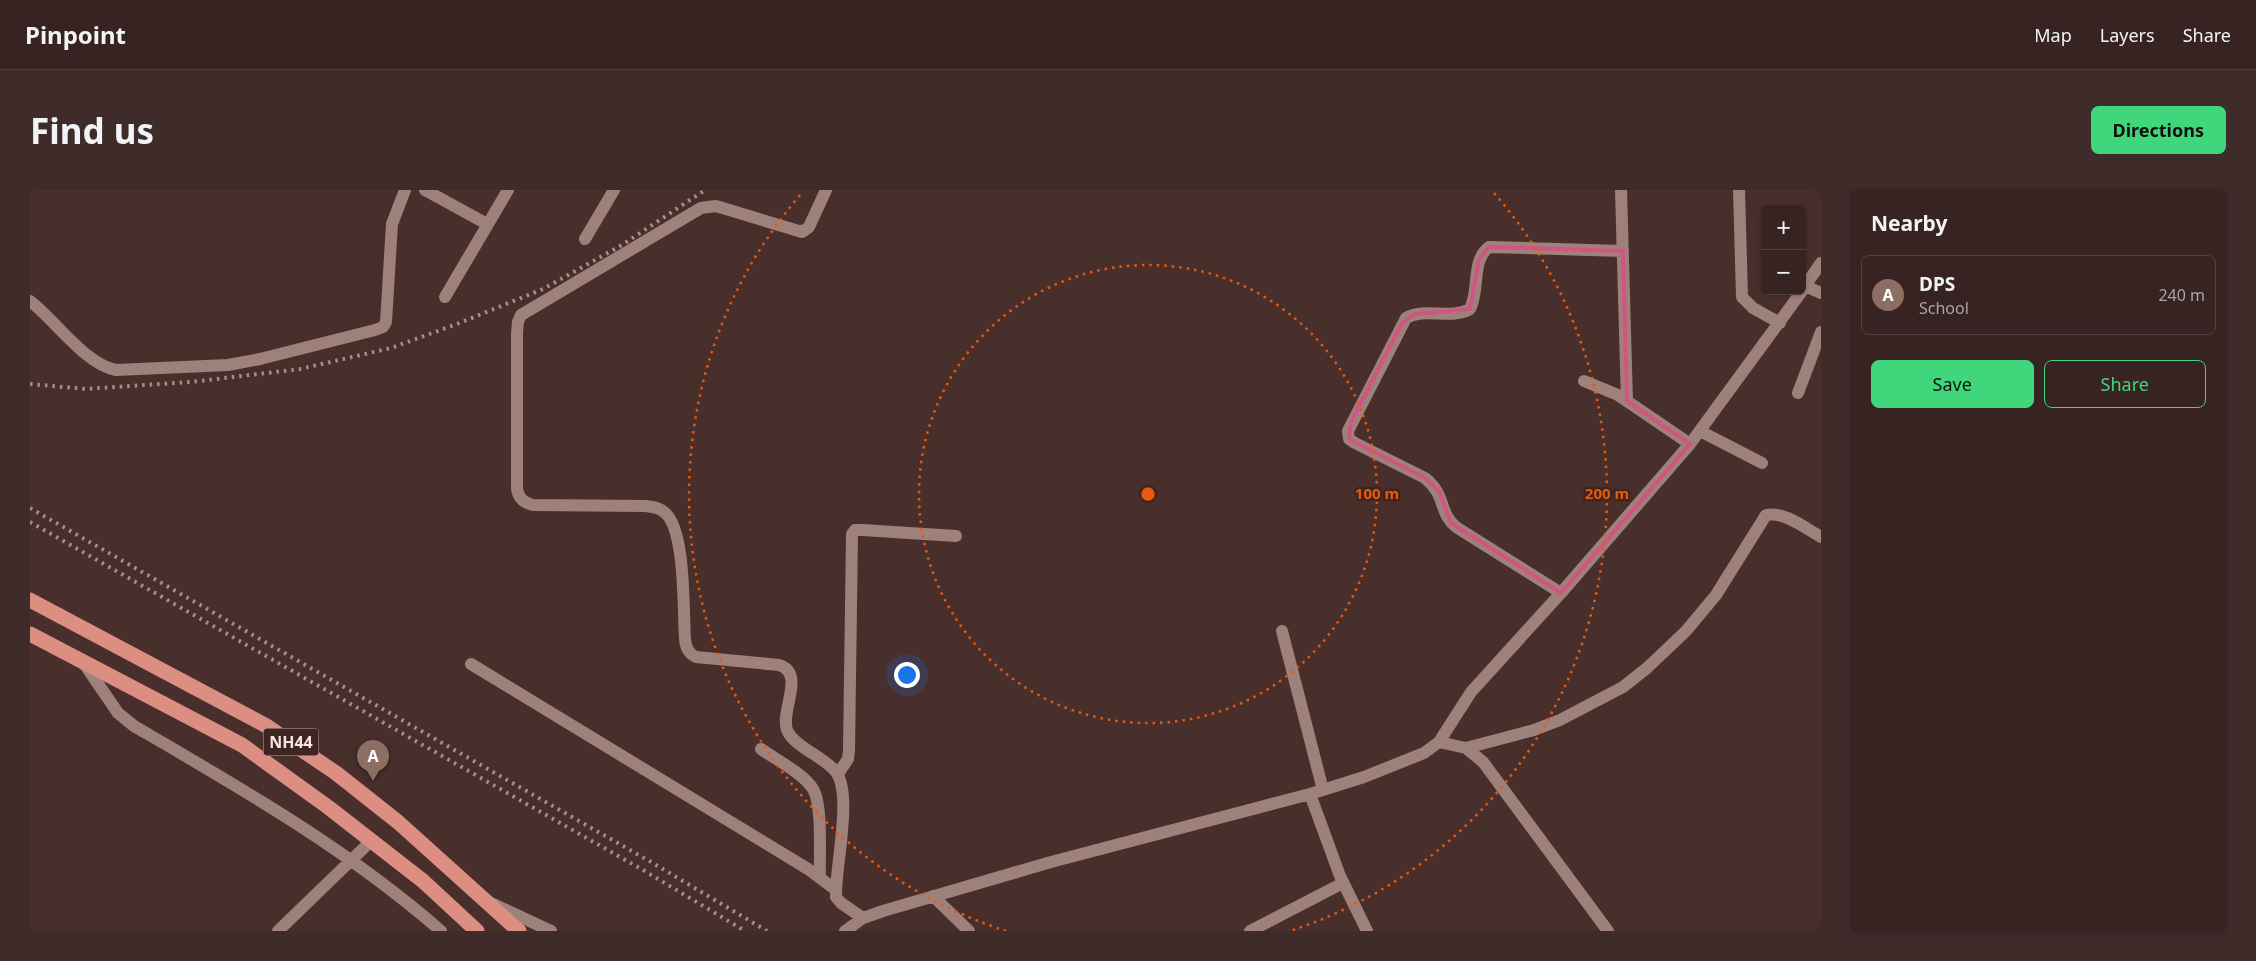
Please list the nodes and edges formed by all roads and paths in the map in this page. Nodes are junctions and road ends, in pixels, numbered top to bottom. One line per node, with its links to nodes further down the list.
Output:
1 (405, 190): 17 (street)
2 (425, 190): 8 (street)
3 (508, 190): 8 (street)
4 (614, 190): 9 (street)
5 (826, 190): 37 (street)
6 (1621, 190): 10 (street)
7 (1739, 190): 18 (street)
8 (487, 224): 16 (street)
9 (586, 239)
10 (1623, 250): 22 (street); 28 (street)
11 (1821, 263): 12 (street)
12 (1806, 285)
13 (1806, 290): 14 (street)
14 (1821, 293)
15 (1799, 295): 18 (street)
16 (445, 297)
17 (30, 300)
18 (1780, 323): 23 (street)
19 (1821, 332): 21 (street)
20 (1584, 381): 22 (street)
21 (1798, 393)
22 (1627, 401): 24 (street)
23 (1700, 431): 24 (street); 25 (street)
24 (1690, 444): 28 (street)
25 (1762, 463)
26 (956, 536): 37 (street)
27 (1821, 537): 35 (street)
28 (1561, 593): 34 (street)
29 (30, 600): 46 (highway, NH44)
30 (1282, 631): 38 (street)
31 (30, 634): 32 (highway, NH44)
32 (82, 661): 40 (highway, NH44); 41 (street)
33 (471, 664): 42 (street)
34 (1439, 742): 35 (street); 38 (street)
35 (1466, 748): 57 (street)
36 (761, 749): 42 (street)
37 (838, 774): 44 (street)
38 (1323, 790): 39 (street)
39 (1310, 794): 43 (street); 45 (street)
40 (371, 841): 41 (street); 50 (highway, NH44)
41 (353, 860): 48 (street); 49 (street)
42 (820, 877): 44 (street)
43 (1343, 883): 55 (street); 56 (street)
44 (836, 890): 47 (street)
45 (933, 896): 47 (street); 54 (street)
46 (486, 901): 51 (highway, NH44); 52 (street)
47 (863, 918): 53 (street)
48 (278, 931)
49 (441, 931)
50 (477, 931)
51 (519, 931)
52 (551, 931)
53 (845, 931)
54 (969, 931)
55 (1250, 931)
56 (1367, 931)
57 (1608, 931)

